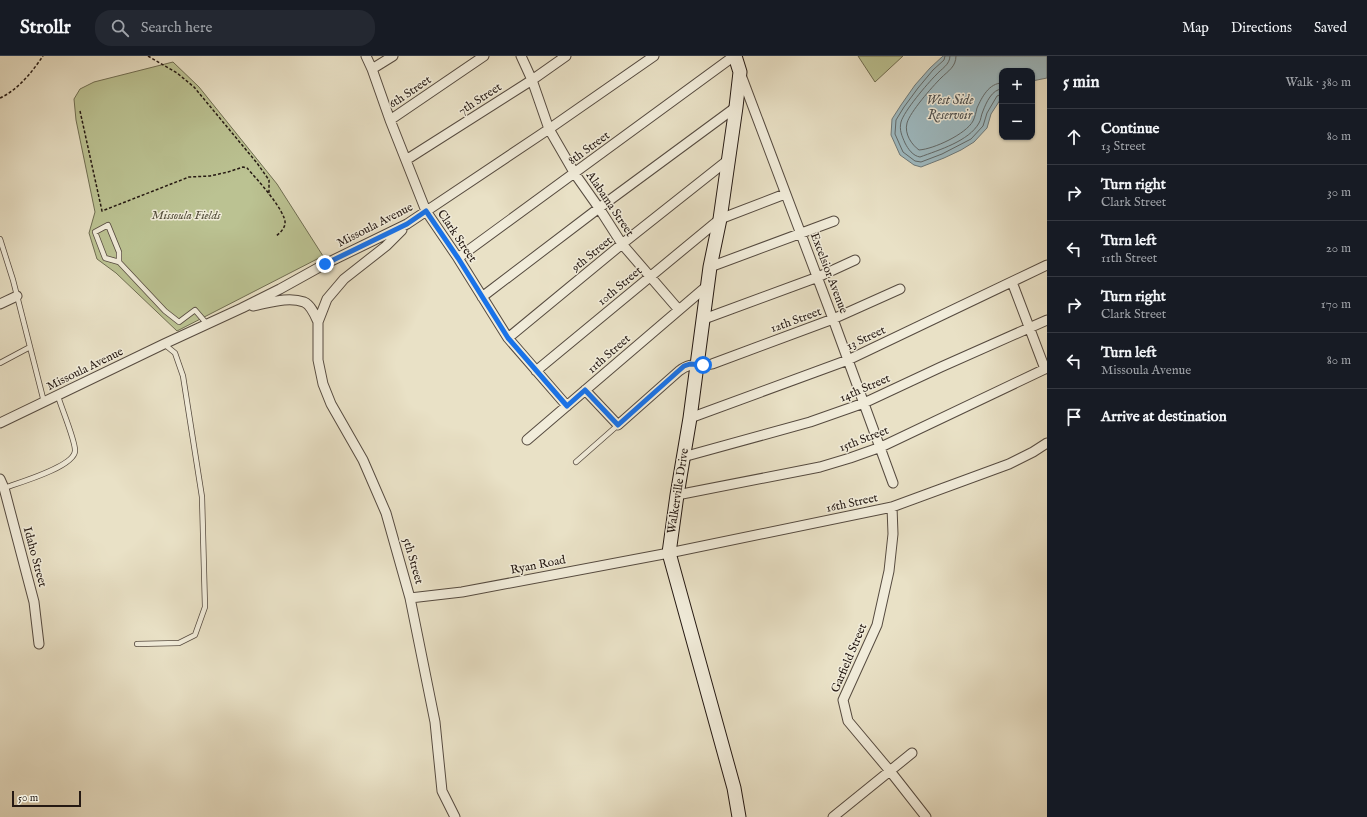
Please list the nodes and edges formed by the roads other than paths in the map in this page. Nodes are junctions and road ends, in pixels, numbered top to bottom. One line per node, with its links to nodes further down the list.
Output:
1 (366, 56): 8 (street, Clark Street)
2 (393, 56): 8 (street)
3 (484, 56): 12 (street, 6th Street)
4 (521, 56): 10 (street, Alabama Street)
5 (566, 56): 10 (street, 7th Street)
6 (654, 56): 13 (street, Missoula Avenue)
7 (734, 56): 9 (street); 16 (street, 8th Street)
8 (372, 69): 12 (street, Clark Street)
9 (740, 72): 11 (street, Walkerville Drive); 17 (street, Excelsior Avenue)
10 (532, 80): 13 (street, Alabama Street); 14 (street, 7th Street)
11 (736, 107): 15 (street, Walkerville Drive); 18 (street)
12 (390, 120): 14 (street, Clark Street)
13 (549, 129): 16 (street, Alabama Street); 19 (street, Missoula Avenue)
14 (406, 160): 19 (street, Clark Street)
15 (728, 160): 20 (street, Walkerville Drive); 25 (street, 9th Street)
16 (575, 174): 18 (street, Alabama Street); 26 (street, 8th Street)
17 (785, 194): 20 (street, 10th Street); 23 (street, Excelsior Avenue)
18 (599, 208): 25 (street, Alabama Street); 37 (street)
19 (426, 211): 22 (street, Missoula Avenue); 26 (street, Clark Street)
20 (720, 219): 30 (street, Walkerville Drive); 31 (street, 10th Street)
21 (834, 221): 23 (street)
22 (407, 224): 39 (street, Missoula Avenue); 44 (street, 5th Street)
23 (801, 233): 30 (street); 32 (street, Excelsior Avenue)
24 (0, 239): 36 (lane)
25 (622, 244): 31 (street, Alabama Street); 47 (street, 9th Street)
26 (458, 258): 37 (street, Clark Street)
27 (856, 260): 32 (street)
28 (119, 262): 28 (lane); 45 (lane)
29 (1047, 265): 33 (street, 13 Street)
30 (710, 267): 34 (street, Walkerville Drive)
31 (650, 277): 40 (street, Alabama Street); 54 (street, 10th Street)
32 (818, 277): 41 (street); 42 (street, Excelsior Avenue)
33 (1012, 282): 46 (street); 50 (street, 13 Street)
34 (707, 286): 40 (street, 11th Street); 41 (street, Walkerville Drive)
35 (900, 289): 42 (street, 12th Street)
36 (17, 296): 38 (street); 49 (lane)
37 (482, 297): 47 (street, Clark Street)
38 (0, 304)
39 (242, 308): 44 (street); 45 (street, Missoula Avenue)
40 (679, 310): 55 (street, 11th Street)
41 (704, 319): 52 (street, Walkerville Drive)
42 (833, 319): 50 (street, Excelsior Avenue); 52 (street, 12th Street)
43 (1047, 320): 46 (street, 14th Street)
44 (318, 322): 73 (street, 5th Street)
45 (207, 324): 48 (street, Missoula Avenue)
46 (1030, 328): 53 (street); 58 (street, 14th Street)
47 (508, 338): 54 (street, Clark Street)
48 (164, 344): 56 (street, Missoula Avenue); 75 (lane)
49 (30, 347): 51 (lane); 57 (lane)
50 (848, 360): 58 (street, Excelsior Avenue); 60 (street, 13 Street)
51 (0, 363)
52 (697, 364): 60 (street, Walkerville Drive); 62 (street)
53 (1046, 369): 65 (street, 15th Street)
54 (536, 371): 59 (street, Clark Street)
55 (585, 390): 59 (street, 11th Street); 62 (street)
56 (58, 396): 57 (street, Missoula Avenue); 69 (lane)
57 (44, 402): 61 (street, Missoula Avenue)
58 (864, 403): 65 (street, Excelsior Avenue); 66 (street, 14th Street)
59 (567, 406): 63 (street, 11th Street)
60 (690, 418): 66 (street, Walkerville Drive)
61 (0, 423)
62 (618, 425): 67 (lane)
63 (528, 440)
64 (1047, 442): 71 (street, 16th Street)
65 (881, 447): 68 (street, Excelsior Avenue); 70 (street, 15th Street)
66 (683, 457): 70 (street, Walkerville Drive)
67 (576, 462)
68 (893, 483)
69 (1, 487): 74 (street, Idaho Street)
70 (677, 495): 72 (street, Walkerville Drive)
71 (892, 507): 72 (street, 16th Street); 77 (street, Garfield Street)
72 (668, 553): 73 (street, Ryan Road); 80 (street, Walkerville Drive)
73 (410, 598): 79 (street, 5th Street)
74 (39, 644)
75 (137, 644)
76 (912, 753): 77 (street)
77 (890, 771): 78 (street, Garfield Street); 81 (street)
78 (923, 816)
79 (455, 817)
80 (739, 817)
81 (833, 817)

